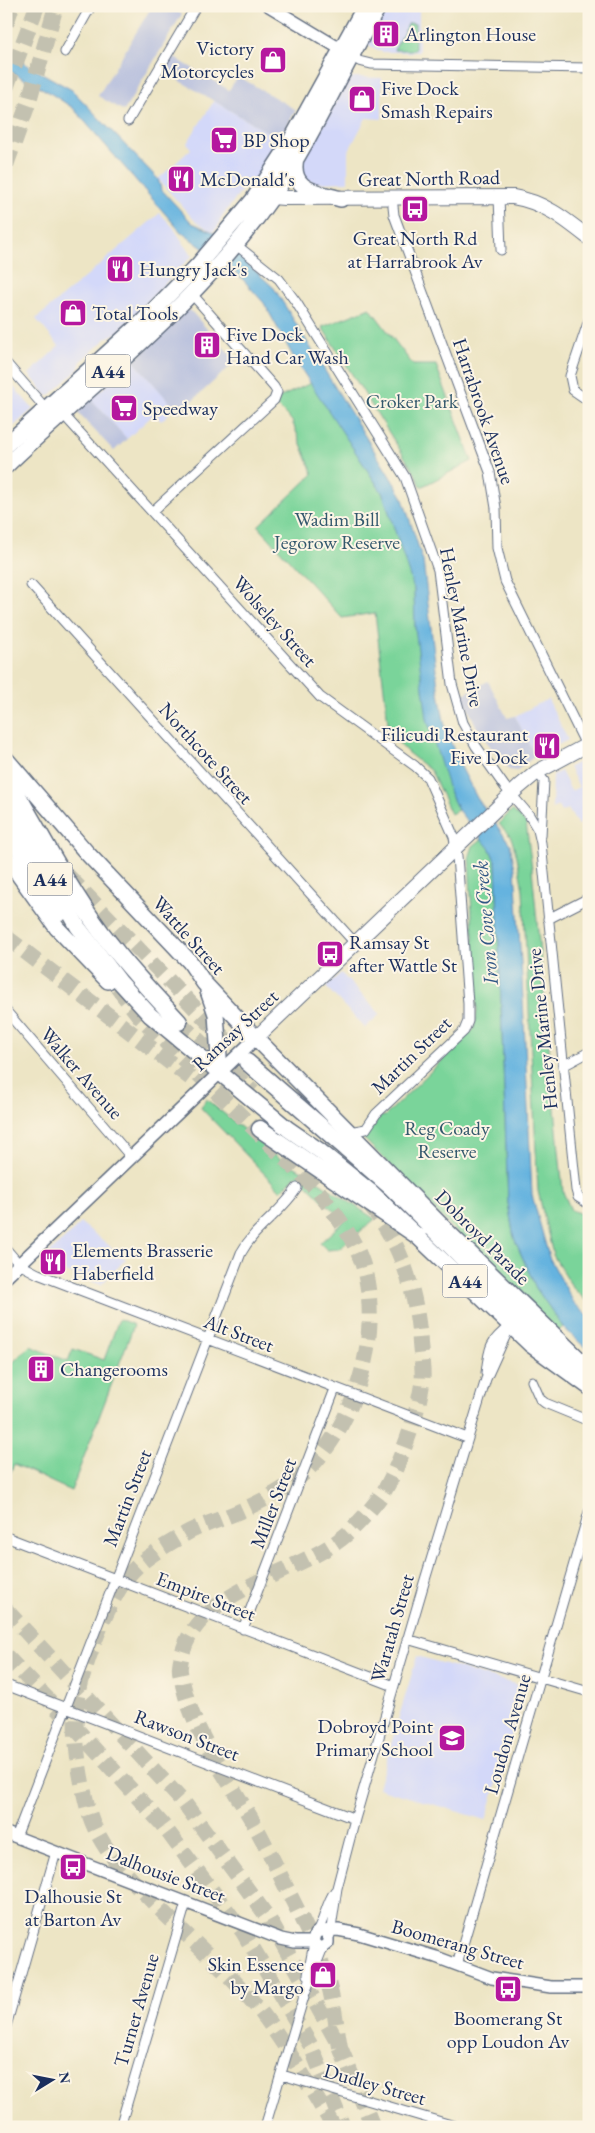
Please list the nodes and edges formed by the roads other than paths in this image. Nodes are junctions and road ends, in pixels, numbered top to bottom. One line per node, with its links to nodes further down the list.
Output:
1 (91, 6): 6 (street)
2 (196, 6): 9 (street)
3 (270, 6): 7 (street)
4 (365, 6): 7 (highway, A44)
5 (378, 6): 7 (highway, A44)
6 (64, 52)
7 (346, 52): 8 (street); 10 (highway, A44); 11 (highway, A44)
8 (589, 68)
9 (128, 121)
10 (297, 157): 11 (highway, A44); 14 (highway)
11 (266, 194): 14 (main road, Great North Road); 16 (highway, A44)
12 (392, 197): 13 (main road, Great North Road); 14 (main road, Great North Road); 28 (street, Harrabrook Avenue)
13 (499, 197): 15 (main road, Great North Road); 17 (street)
14 (341, 198)
15 (589, 238)
16 (228, 244): 18 (highway, A44); 32 (street, Henley Marine Drive)
17 (501, 250)
18 (203, 270): 19 (highway, A44); 23 (highway, A44)
19 (191, 293): 23 (highway, A44); 26 (street)
20 (589, 320): 22 (street)
21 (6, 363): 23 (street, Wolseley Street)
22 (589, 401)
23 (54, 412): 24 (highway, A44); 25 (highway, A44); 26 (street, Wolseley Street)
24 (6, 445)
25 (6, 466)
26 (152, 512): 36 (street, Wolseley Street)
27 (31, 585): 41 (street, Northcote Street)
28 (587, 744): 30 (main road, Ramsay Street)
29 (6, 759): 42 (highway, Wattle Street / A44)
30 (536, 772): 32 (main road, Ramsay Street); 35 (street, Henley Marine Drive)
31 (6, 775): 45 (highway)
32 (511, 794): 35 (street, Henley Marine Drive); 36 (main road, Ramsay Street)
33 (6, 804): 44 (highway, A44)
34 (6, 826): 39 (highway)
35 (541, 844): 40 (street, Henley Marine Drive)
36 (456, 848): 41 (main road, Ramsay Street); 52 (street, Martin Street)
37 (6, 857): 44 (highway)
38 (589, 898): 40 (street)
39 (60, 913)
40 (548, 919): 49 (street, Henley Marine Drive)
41 (355, 943): 46 (main road, Ramsay Street)
42 (204, 983): 46 (highway, Wattle Street / A44); 50 (highway)
43 (6, 1011): 53 (street, Walker Avenue)
44 (150, 1015): 50 (highway, A44)
45 (179, 1022)
46 (256, 1038): 50 (main road, Ramsay Street); 52 (highway, Wattle Street / A44)
47 (589, 1052): 49 (street)
48 (247, 1062): 60 (highway)
49 (563, 1066): 55 (street, Henley Marine Drive)
50 (220, 1072): 53 (main road, Ramsay Street); 56 (highway, Dobroyd Parade / A44)
51 (260, 1129): 56 (highway)
52 (349, 1132): 60 (highway, Dobroyd Parade / A44)
53 (131, 1157): 58 (main road, Ramsay Street)
54 (296, 1188): 61 (street, Martin Street)
55 (589, 1204)
56 (419, 1237): 60 (highway, Dobroyd Parade / A44)
57 (6, 1249): 58 (street, Alt Street)
58 (19, 1264): 59 (main road, Ramsay Street); 61 (street, Alt Street)
59 (6, 1277)
60 (518, 1316): 62 (highway); 64 (highway, Dobroyd Parade / A44); 67 (street, Waratah Street)
61 (207, 1339): 65 (street, Alt Street); 70 (street, Martin Street)
62 (589, 1369)
63 (532, 1381): 66 (street)
64 (589, 1387)
65 (335, 1389): 67 (street, Alt Street); 71 (street, Miller Street)
66 (589, 1421)
67 (467, 1438): 72 (street, Waratah Street)
68 (589, 1512): 73 (street, Loudon Avenue)
69 (6, 1537): 70 (street, Empire Street)
70 (115, 1579): 71 (street, Empire Street); 77 (street, Martin Street)
71 (243, 1629): 75 (street, Empire Street)
72 (407, 1639): 73 (street); 75 (street, Waratah Street)
73 (542, 1678): 76 (street); 84 (street, Loudon Avenue)
74 (6, 1685): 77 (street, Rawson Street)
75 (394, 1686): 78 (street, Waratah Street)
76 (589, 1692)
77 (65, 1708): 78 (street, Rawson Street); 79 (street, Martin Street)
78 (355, 1819): 81 (street, Waratah Street)
79 (11, 1835): 80 (street, Dalhousie Street)
80 (56, 1852): 82 (street, Dalhousie Street); 86 (street)
81 (336, 1888): 83 (street, Waratah Street); 83 (street, Waratah Street)
82 (186, 1903): 83 (street, Dalhousie Street); 89 (street, Turner Avenue)
83 (323, 1938): 84 (street, Boomerang Street); 88 (street, Waratah Street)
84 (458, 1965): 85 (street, Boomerang Street)
85 (589, 1987)
86 (11, 1996): 87 (street)
87 (6, 2026)
88 (282, 2075): 90 (street, Waratah Street); 91 (street, Dudley Street)
89 (120, 2127)
90 (265, 2127)
91 (458, 2127)

